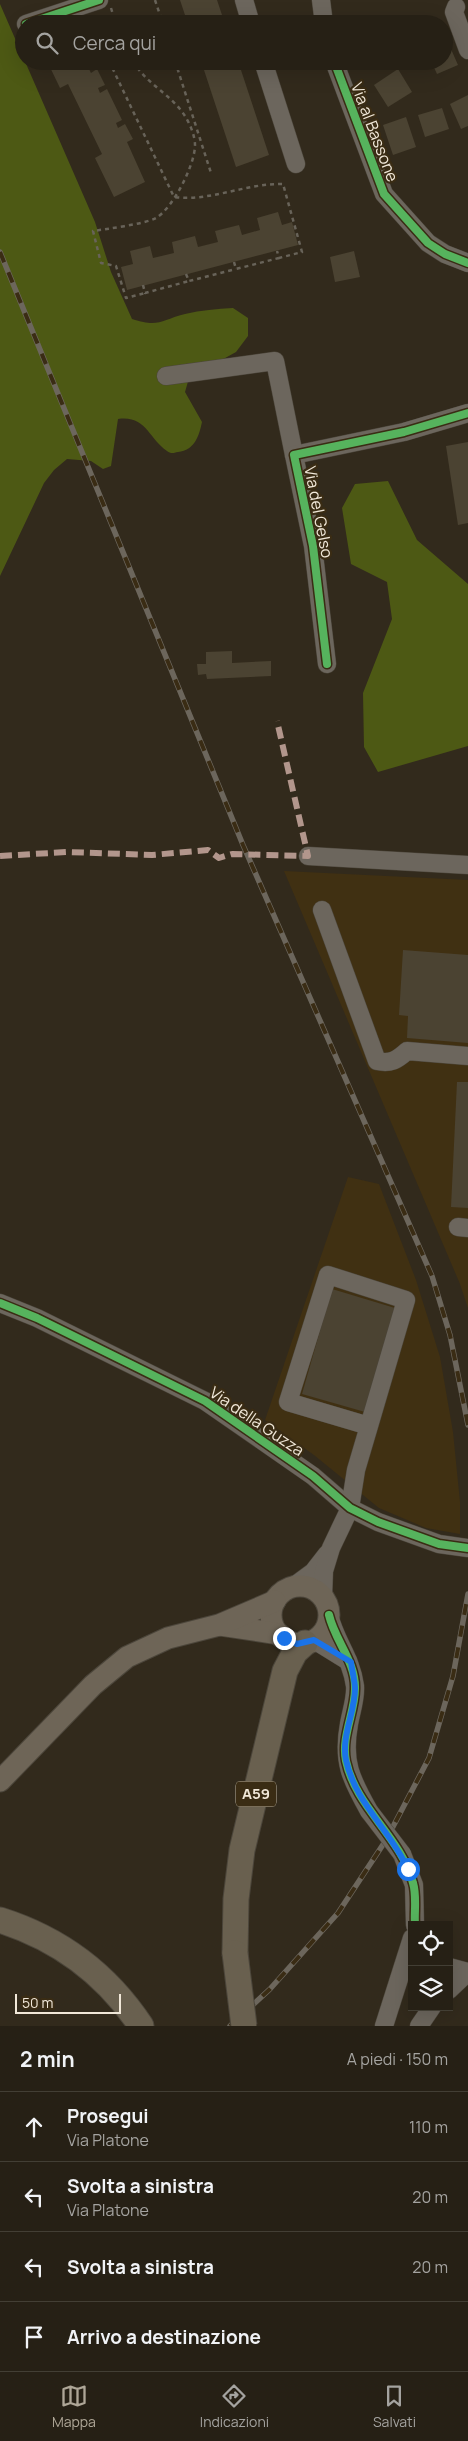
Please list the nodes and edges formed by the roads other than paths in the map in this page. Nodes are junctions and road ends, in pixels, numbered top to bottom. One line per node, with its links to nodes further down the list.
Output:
1 (244, 0): 6 (street)
2 (321, 0): 7 (street)
3 (105, 2): 5 (street)
4 (456, 7): 8 (street)
5 (59, 15)
6 (248, 15)
7 (323, 15)
8 (468, 50)
9 (266, 70): 11 (street)
10 (337, 70): 12 (street, Via al Bassone)
11 (296, 164)
12 (468, 263)
13 (166, 376): 15 (street)
14 (468, 414): 15 (street, Via del Gelso)
15 (294, 455): 16 (street, Via del Gelso)
16 (327, 664)
17 (308, 856): 18 (street)
18 (468, 865)
19 (322, 910): 20 (street)
20 (468, 1056)
21 (0, 1303): 23 (street, Via della Guzza)
22 (369, 1426): 22 (street); 23 (street)
23 (350, 1508): 24 (street); 25 (street, Via della Guzza)
24 (332, 1548): 26 (street); 28 (street)
25 (468, 1548)
26 (294, 1586): 27 (main road); 28 (main road)
27 (275, 1601): 29 (main road); 30 (main road)
28 (326, 1606): 31 (main road); 32 (street)
29 (219, 1625): 30 (main road); 33 (main road)
30 (278, 1634): 31 (main road)
31 (310, 1642): 32 (street); 42 (highway, A59, bridge)
32 (351, 1662): 35 (street, bridge)
33 (0, 1781)
34 (0, 1920): 41 (highway)
35 (415, 1921)
36 (408, 1957): 43 (street)
37 (453, 1968): 38 (street)
38 (468, 1972): 39 (street)
39 (453, 1986)
40 (429, 2011): 44 (street)
41 (140, 2025)
42 (244, 2026)
43 (384, 2026)
44 (419, 2026)

